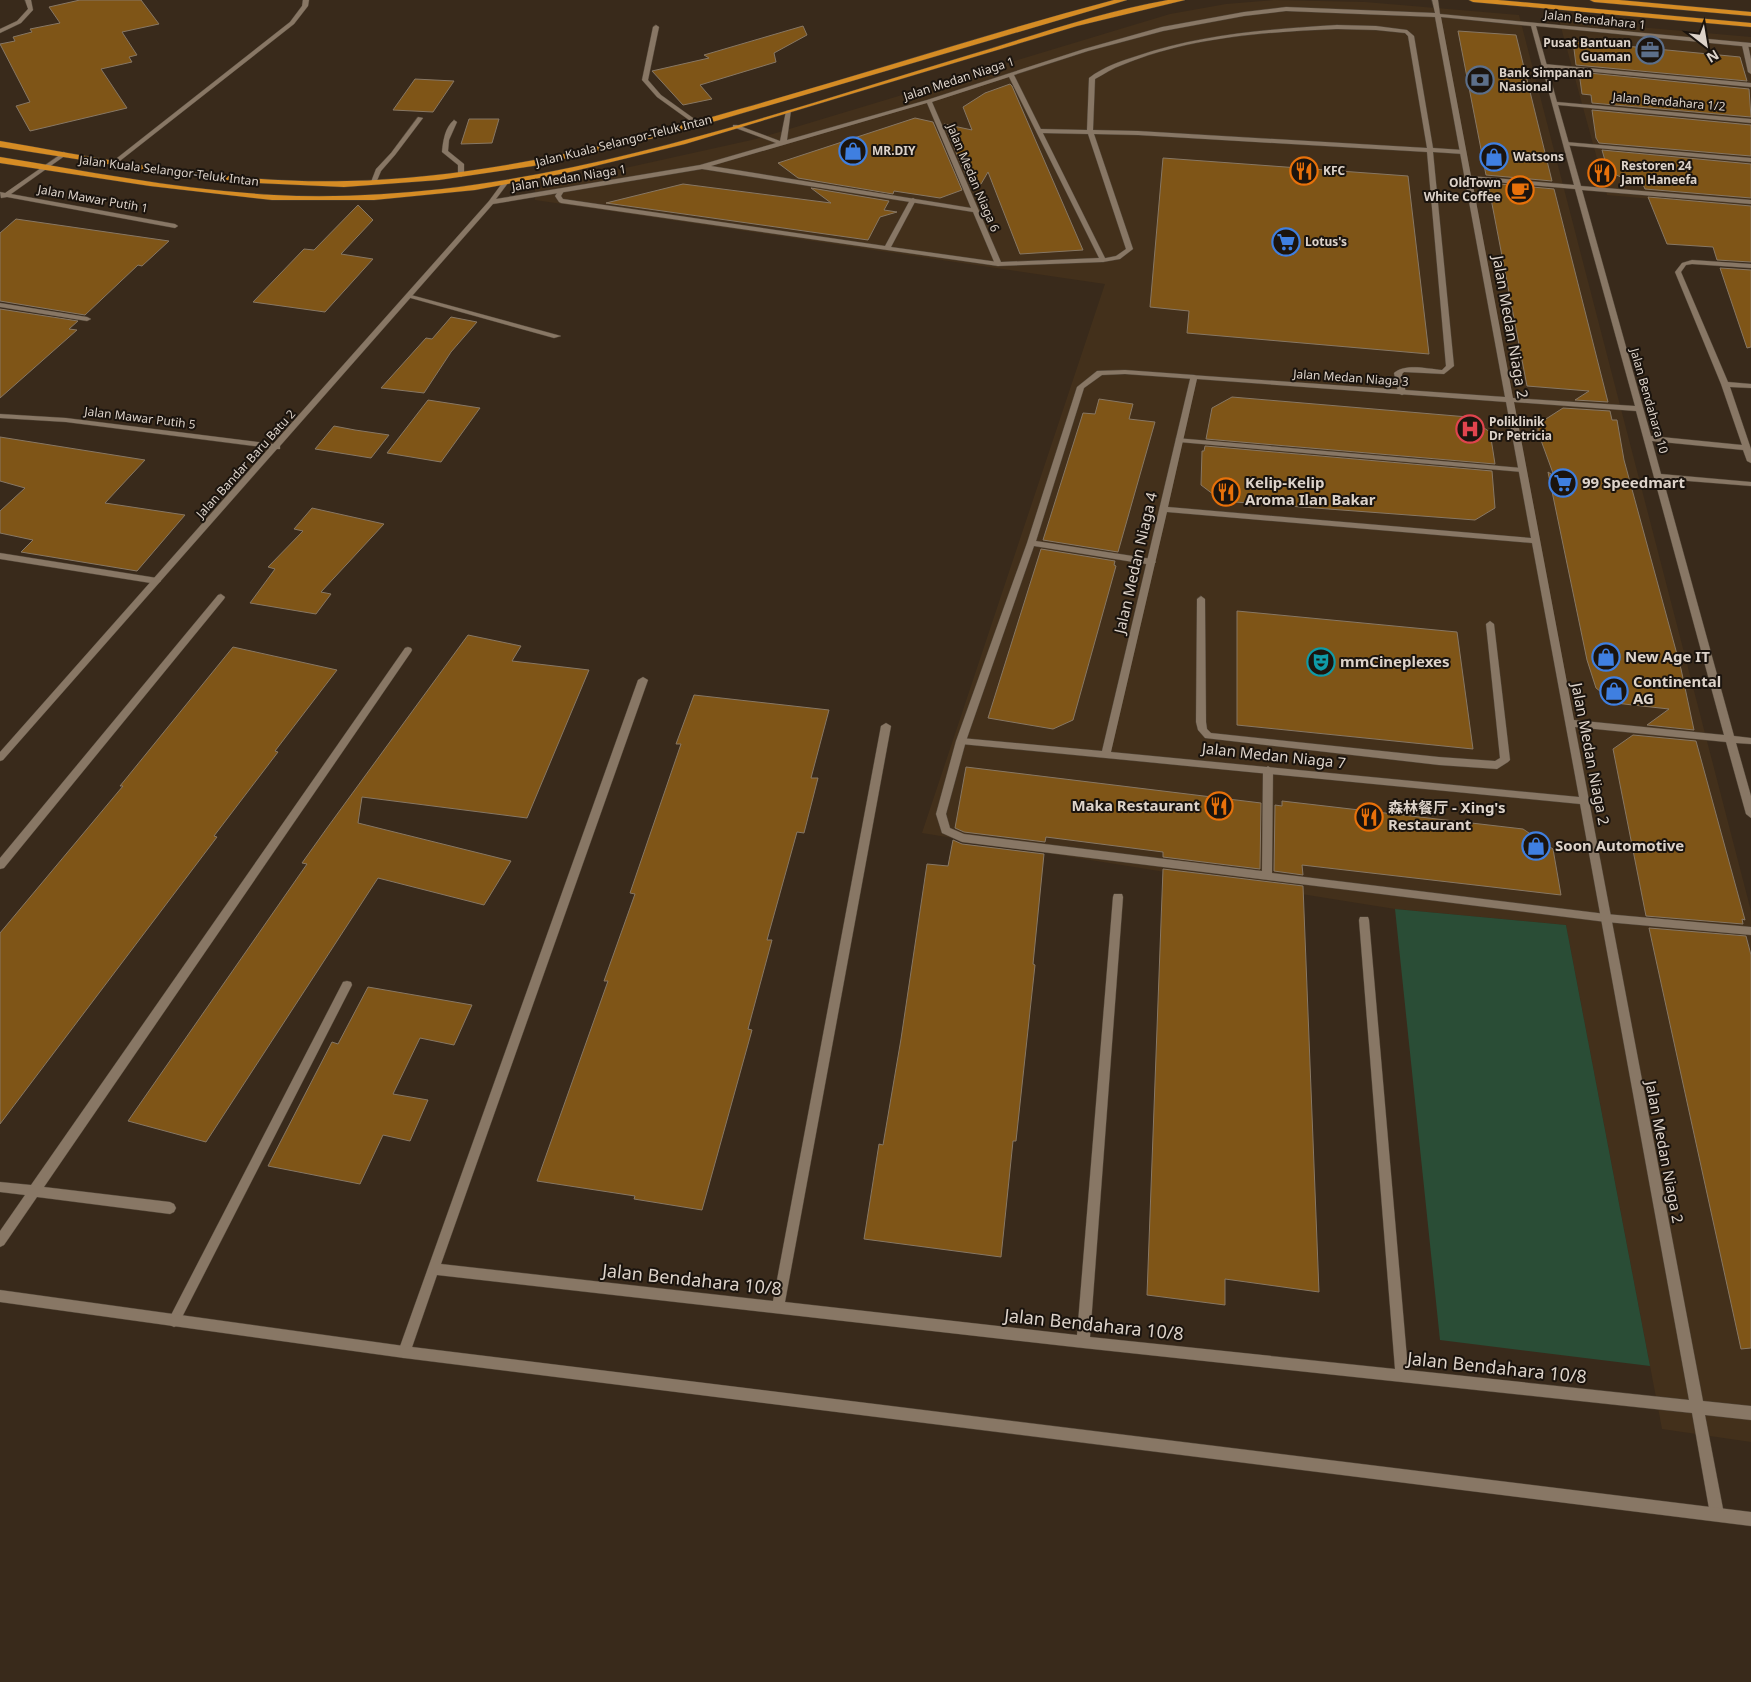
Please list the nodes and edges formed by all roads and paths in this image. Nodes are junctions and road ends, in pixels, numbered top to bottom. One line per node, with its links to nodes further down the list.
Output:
1 (28, 0): 13 (street)
2 (306, 0): 37 (street)
3 (1123, 0): 25 (highway, Jalan Kuala Selangor-Teluk Intan)
4 (1181, 0): 21 (highway, Jalan Kuala Selangor-Teluk Intan)
5 (1435, 0): 9 (street, Jalan Medan Niaga 2)
6 (1473, 0): 11 (highway)
7 (1594, 0): 8 (highway)
8 (1751, 14)
9 (1437, 15): 10 (street, Jalan Bendahara 1); 17 (street, Jalan Medan Niaga 1); 33 (street, Jalan Medan Niaga 2)
10 (1532, 24): 14 (street, Jalan Bendahara 1); 15 (street, Jalan Bendahara 10)
11 (1751, 25)
12 (656, 27): 25 (street)
13 (0, 31)
14 (1748, 45): 16 (street)
15 (1544, 66): 18 (street); 20 (street, Jalan Bendahara 10)
16 (1751, 72)
17 (1011, 74): 19 (street, Jalan Medan Niaga 1); 27 (street)
18 (1751, 85)
19 (929, 101): 30 (street, Jalan Medan Niaga 1); 51 (street, Jalan Medan Niaga 6)
20 (1554, 103): 23 (street, Jalan Bendahara 1/2); 31 (street, Jalan Bendahara 10)
21 (789, 111): 26 (highway, Jalan Kuala Selangor-Teluk Intan); 30 (street)
22 (420, 118): 42 (street)
23 (1751, 121)
24 (454, 122): 40 (street)
25 (698, 124): 40 (highway, Jalan Kuala Selangor-Teluk Intan)
26 (735, 126): 30 (street); 43 (highway, Jalan Kuala Selangor-Teluk Intan)
27 (1040, 129): 28 (street); 54 (street)
28 (1090, 131): 32 (street); 32 (street); 54 (street)
29 (0, 144): 34 (highway, Jalan Kuala Selangor-Teluk Intan)
30 (783, 144): 39 (street, Jalan Medan Niaga 1)
31 (1566, 144): 36 (street); 44 (street, Jalan Bendahara 10)
32 (1430, 150): 33 (street); 64 (street)
33 (1463, 152): 41 (street, Jalan Medan Niaga 2)
34 (64, 154): 37 (highway, Jalan Kuala Selangor-Teluk Intan); 38 (street)
35 (0, 160): 38 (highway, Jalan Kuala Selangor-Teluk Intan)
36 (1751, 160)
37 (114, 163): 42 (highway, Jalan Kuala Selangor-Teluk Intan)
38 (44, 167): 43 (highway, Jalan Kuala Selangor-Teluk Intan); 46 (street)
39 (701, 167): 45 (street, Jalan Medan Niaga 1); 48 (street)
40 (461, 175): 42 (highway, Jalan Kuala Selangor-Teluk Intan)
41 (1468, 178): 44 (street); 65 (street, Jalan Medan Niaga 2)
42 (374, 182)
43 (505, 183): 49 (street, Jalan Bandar Baru Batu 2)
44 (1578, 186): 50 (street); 66 (street, Jalan Bendahara 10)
45 (561, 191): 49 (street, Jalan Medan Niaga 1); 53 (street)
46 (3, 194): 47 (street); 52 (street, Jalan Mawar Putih 1)
47 (0, 200)
48 (913, 200): 51 (street); 53 (street)
49 (492, 202): 57 (street, Jalan Bandar Baru Batu 2)
50 (1751, 202)
51 (974, 210): 55 (street, Jalan Medan Niaga 6)
52 (175, 226)
53 (887, 248): 55 (street)
54 (1103, 260): 55 (street)
55 (998, 264)
56 (1751, 266): 62 (street)
57 (409, 296): 60 (street); 70 (street, Jalan Bandar Baru Batu 2)
58 (0, 306): 59 (street)
59 (88, 319)
60 (557, 336)
61 (1194, 377): 64 (street, Jalan Medan Niaga 3); 69 (street, Jalan Medan Niaga 4); 78 (street, Jalan Medan Niaga 3)
62 (1725, 384): 63 (street); 71 (street)
63 (1751, 386)
64 (1402, 393): 65 (street, Jalan Medan Niaga 3)
65 (1507, 398): 66 (street, Jalan Medan Niaga 3); 73 (street, Jalan Medan Niaga 2)
66 (1639, 409): 68 (street, Jalan Bendahara 10)
67 (0, 416): 70 (street, Jalan Mawar Putih 5)
68 (1648, 438): 71 (street); 74 (street, Jalan Bendahara 10)
69 (1179, 440): 73 (street); 76 (street, Jalan Medan Niaga 4)
70 (277, 447): 81 (street, Jalan Bandar Baru Batu 2)
71 (1746, 448): 72 (street)
72 (1751, 461)
73 (1522, 470): 77 (street, Jalan Medan Niaga 2)
74 (1658, 476): 75 (street); 90 (street, Jalan Bendahara 10)
75 (1751, 484)
76 (1163, 508): 77 (street); 80 (street, Jalan Medan Niaga 4)
77 (1535, 541): 87 (street, Jalan Medan Niaga 2)
78 (1031, 543): 80 (street); 89 (street, Jalan Medan Niaga 3)
79 (0, 556): 81 (street)
80 (1152, 562): 92 (street, Jalan Medan Niaga 4)
81 (156, 582): 93 (street, Jalan Bandar Baru Batu 2)
82 (221, 597): 97 (street)
83 (1201, 599): 84 (street)
84 (1490, 624)
85 (408, 650): 105 (street)
86 (643, 680): 108 (street)
87 (1569, 723): 90 (street); 95 (street, Jalan Medan Niaga 2)
88 (886, 726): 110 (street)
89 (961, 740): 92 (street, Jalan Medan Niaga 7); 98 (street, Jalan Medan Niaga 3)
90 (1730, 740): 91 (street); 96 (street, Jalan Bendahara 10)
91 (1751, 741)
92 (1106, 754): 94 (street, Jalan Medan Niaga 7)
93 (0, 758)
94 (1268, 770): 95 (street, Jalan Medan Niaga 7); 98 (street)
95 (1584, 800): 100 (street, Jalan Medan Niaga 2)
96 (1751, 814)
97 (0, 864)
98 (1267, 876): 100 (street, Jalan Medan Niaga 3)
99 (1118, 897): 112 (street)
100 (1606, 918): 102 (street, Jalan Medan Niaga 3); 115 (street, Jalan Medan Niaga 2)
101 (1364, 920): 114 (street)
102 (1751, 931)
103 (347, 985): 111 (street)
104 (0, 1187): 105 (street)
105 (34, 1192): 106 (street); 107 (street)
106 (170, 1208)
107 (0, 1241)
108 (434, 1269): 110 (street, Jalan Bendahara 10/8); 113 (street)
109 (0, 1296): 111 (street)
110 (778, 1307): 112 (street, Jalan Bendahara 10/8)
111 (174, 1321): 113 (street)
112 (1083, 1342): 114 (street, Jalan Bendahara 10/8)
113 (404, 1352): 117 (street)
114 (1402, 1375): 115 (street, Jalan Bendahara 10/8)
115 (1697, 1408): 116 (street, Jalan Bendahara 10/8); 117 (street, Jalan Medan Niaga 2)
116 (1751, 1413)
117 (1716, 1514): 118 (street)
118 (1751, 1519)

